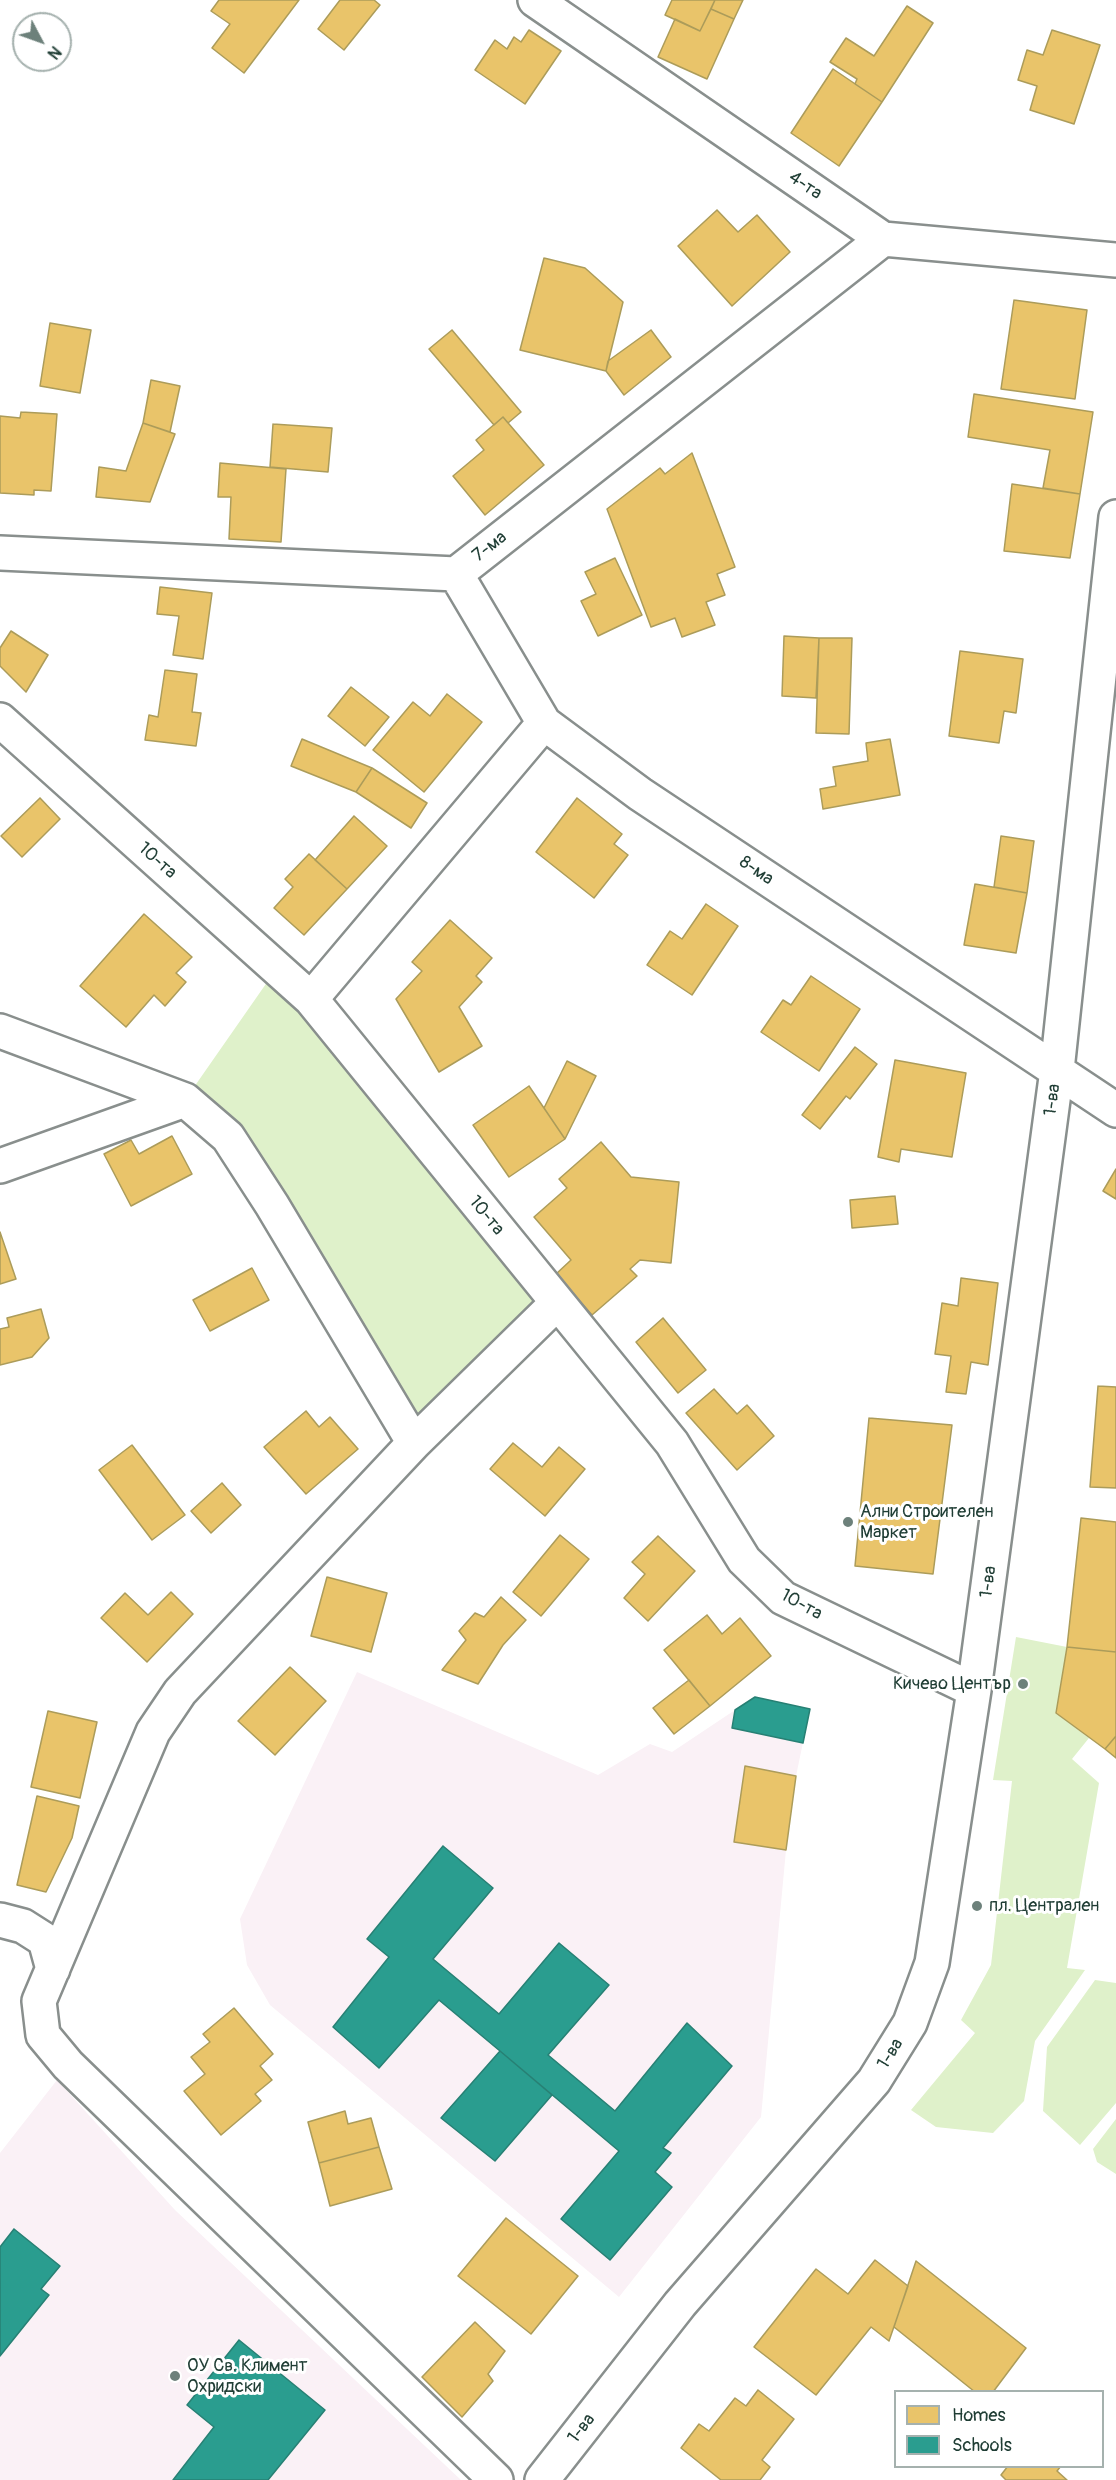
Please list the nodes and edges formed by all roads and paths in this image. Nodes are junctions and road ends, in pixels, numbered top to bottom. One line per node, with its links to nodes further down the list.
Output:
1 (535, 0): 2 (street, 4-та)
2 (883, 238): 3 (street, 4-та); 6 (street, 7-ма)
3 (1116, 260)
4 (1116, 517): 11 (street, 1-ва)
5 (0, 553): 6 (street, 7-ма)
6 (456, 574): 8 (street, 8-ма)
7 (0, 720): 9 (street, 10-та)
8 (544, 723): 9 (street); 11 (street, 8-ма)
9 (311, 999): 15 (street, 10-та)
10 (0, 1031): 12 (street)
11 (1057, 1070): 13 (street, 8-ма); 17 (street, 1-ва)
12 (185, 1100): 14 (street); 16 (street)
13 (1116, 1110)
14 (0, 1166)
15 (557, 1303): 16 (street); 17 (street, 10-та)
16 (414, 1443): 19 (street)
17 (974, 1690): 21 (street, 1-ва)
18 (0, 1920): 19 (street)
19 (53, 1969): 20 (street)
20 (496, 2480)
21 (542, 2480)

